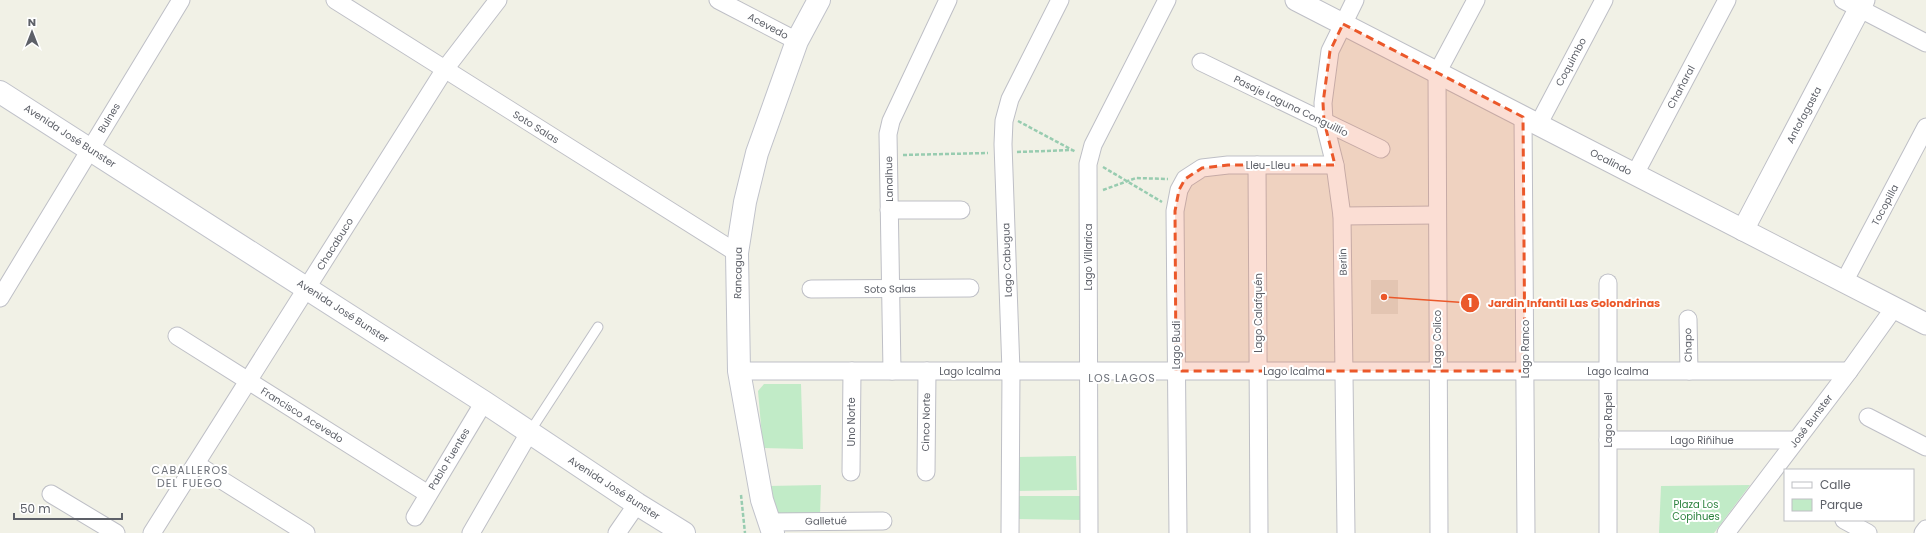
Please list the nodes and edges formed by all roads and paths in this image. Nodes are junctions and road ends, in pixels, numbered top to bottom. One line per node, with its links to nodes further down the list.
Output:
1 (181, 0): 26 (street, Bulnes)
2 (335, 0): 19 (street, Soto Salas)
3 (498, 0): 19 (street, Chacabuco)
4 (718, 0): 16 (street, Acevedo)
5 (819, 0): 16 (main road, Rancagua)
6 (948, 0): 29 (street, Lanalhue)
7 (1060, 0): 22 (street, Lago Cabugua)
8 (1167, 0): 30 (street, Lago Villarica)
9 (1296, 0): 15 (street, Ocalindo)
10 (1356, 0): 15 (street, Berlín)
11 (1476, 0): 20 (street)
12 (1604, 0): 24 (street, Coquimbo)
13 (1727, 0): 33 (street, Chañaral)
14 (1855, 3): 17 (street); 42 (street, Antofagasta)
15 (1343, 24): 20 (street, Ocalindo); 23 (street, Berlín)
16 (796, 41): 43 (main road, Rancagua)
17 (1926, 43)
18 (1202, 62): 23 (street, Pasaje Laguna Conguillío)
19 (445, 69): 43 (street, Soto Salas); 46 (street, Chacabuco)
20 (1437, 73): 24 (street, Ocalindo); 40 (street, Lago Colico)
21 (0, 92): 26 (main road, Avenida José Bunster)
22 (1006, 114): 28 (street, Lago Cabugua); 28 (path)
23 (1324, 121): 27 (street, Pasaje Laguna Conguillío); 32 (street, Berlín)
24 (1530, 121): 33 (street, Ocalindo); 66 (street, Lago Ranco)
25 (1924, 134): 44 (street, Tocopilla)
26 (90, 149): 46 (main road, Avenida José Bunster); 50 (street, Bulnes)
27 (1382, 149)
28 (1003, 152): 29 (path); 60 (street, Lago Cabugua)
29 (888, 156): 37 (street, Lanalhue)
30 (1089, 159): 35 (path); 36 (street, Lago Villarica)
31 (1257, 165): 32 (street, Lleu-Lleu); 34 (street, Lleu-Lleu); 63 (street, Lago Calafquén)
32 (1335, 165): 41 (street, Berlín)
33 (1635, 174): 42 (street, Ocalindo)
34 (1185, 179): 35 (path); 39 (street, Lago Budi)
35 (1127, 180): 36 (path); 39 (path)
36 (1088, 194): 61 (street, Lago Villarica)
37 (889, 210): 38 (street); 49 (street, Lanalhue)
38 (961, 210)
39 (1175, 211): 62 (street, Lago Budi)
40 (1437, 215): 41 (street); 65 (street, Lago Colico)
41 (1342, 216): 64 (street, Berlín)
42 (1743, 230): 44 (street, Ocalindo)
43 (737, 253): 56 (main road, Rancagua)
44 (1844, 282): 51 (street, Ocalindo)
45 (1608, 283): 67 (street, Lago Rapel)
46 (307, 288): 70 (street, Chacabuco); 71 (main road, Avenida José Bunster)
47 (970, 288): 49 (street, Soto Salas)
48 (810, 289): 49 (street, Soto Salas)
49 (890, 289): 58 (street, Lanalhue)
50 (0, 298)
51 (1894, 308): 53 (street, Ocalindo); 69 (street, José Bunster)
52 (1688, 319): 68 (street, Chapo)
53 (1926, 324)
54 (598, 327): 73 (lane)
55 (177, 336): 70 (street, Francisco Acevedo)
56 (738, 371): 57 (street, Lago Icalma); 86 (main road, Rancagua)
57 (852, 371): 58 (street, Lago Icalma); 78 (street, Uno Norte)
58 (892, 371): 59 (street, Lago Icalma)
59 (927, 371): 60 (street, Lago Icalma); 79 (street, Cinco Norte)
60 (1011, 371): 61 (street, Lago Icalma); 94 (street, Lago Cabugua)
61 (1089, 371): 62 (street, Lago Icalma); 95 (street, Lago Villarica)
62 (1176, 371): 63 (street, Lago Icalma); 96 (street, Lago Budi)
63 (1258, 371): 64 (street, Lago Icalma); 97 (street, Lago Calafquén)
64 (1345, 371): 65 (street, Lago Icalma); 98 (street, Berlín)
65 (1437, 371): 66 (street, Lago Icalma); 99 (street, Lago Colico)
66 (1525, 371): 67 (street, Lago Icalma); 100 (street, Lago Ranco)
67 (1608, 371): 68 (street, Lago Icalma); 74 (street, Lago Rapel)
68 (1689, 371): 69 (street, Lago Icalma)
69 (1849, 371): 75 (street, José Bunster)
70 (248, 381): 77 (street, Chacabuco); 81 (street, Francisco Acevedo)
71 (484, 402): 73 (main road, Avenida José Bunster); 81 (street, Pablo Fuentes)
72 (1868, 417): 76 (street)
73 (529, 433): 82 (main road, Avenida José Bunster); 88 (street)
74 (1608, 440): 75 (street, Lago Riñihue); 101 (street, Lago Rapel)
75 (1796, 440): 102 (street, José Bunster)
76 (1926, 447)
77 (196, 464): 90 (street, Chacabuco); 91 (street)
78 (851, 472)
79 (926, 472)
80 (51, 494): 89 (street)
81 (428, 494): 83 (street, Pablo Fuentes)
82 (637, 504): 92 (street); 93 (main road, Avenida José Bunster)
83 (414, 516)
84 (883, 521): 86 (street, Galletué)
85 (1846, 521): 103 (street)
86 (768, 529)
87 (1926, 530): 104 (street)
88 (476, 531)
89 (116, 533)
90 (152, 533)
91 (306, 533)
92 (617, 533)
93 (684, 533)
94 (1010, 533)
95 (1089, 533)
96 (1178, 533)
97 (1260, 533)
98 (1346, 533)
99 (1439, 533)
100 (1526, 533)
101 (1608, 533)
102 (1726, 533)
103 (1868, 533)
104 (1923, 533)

